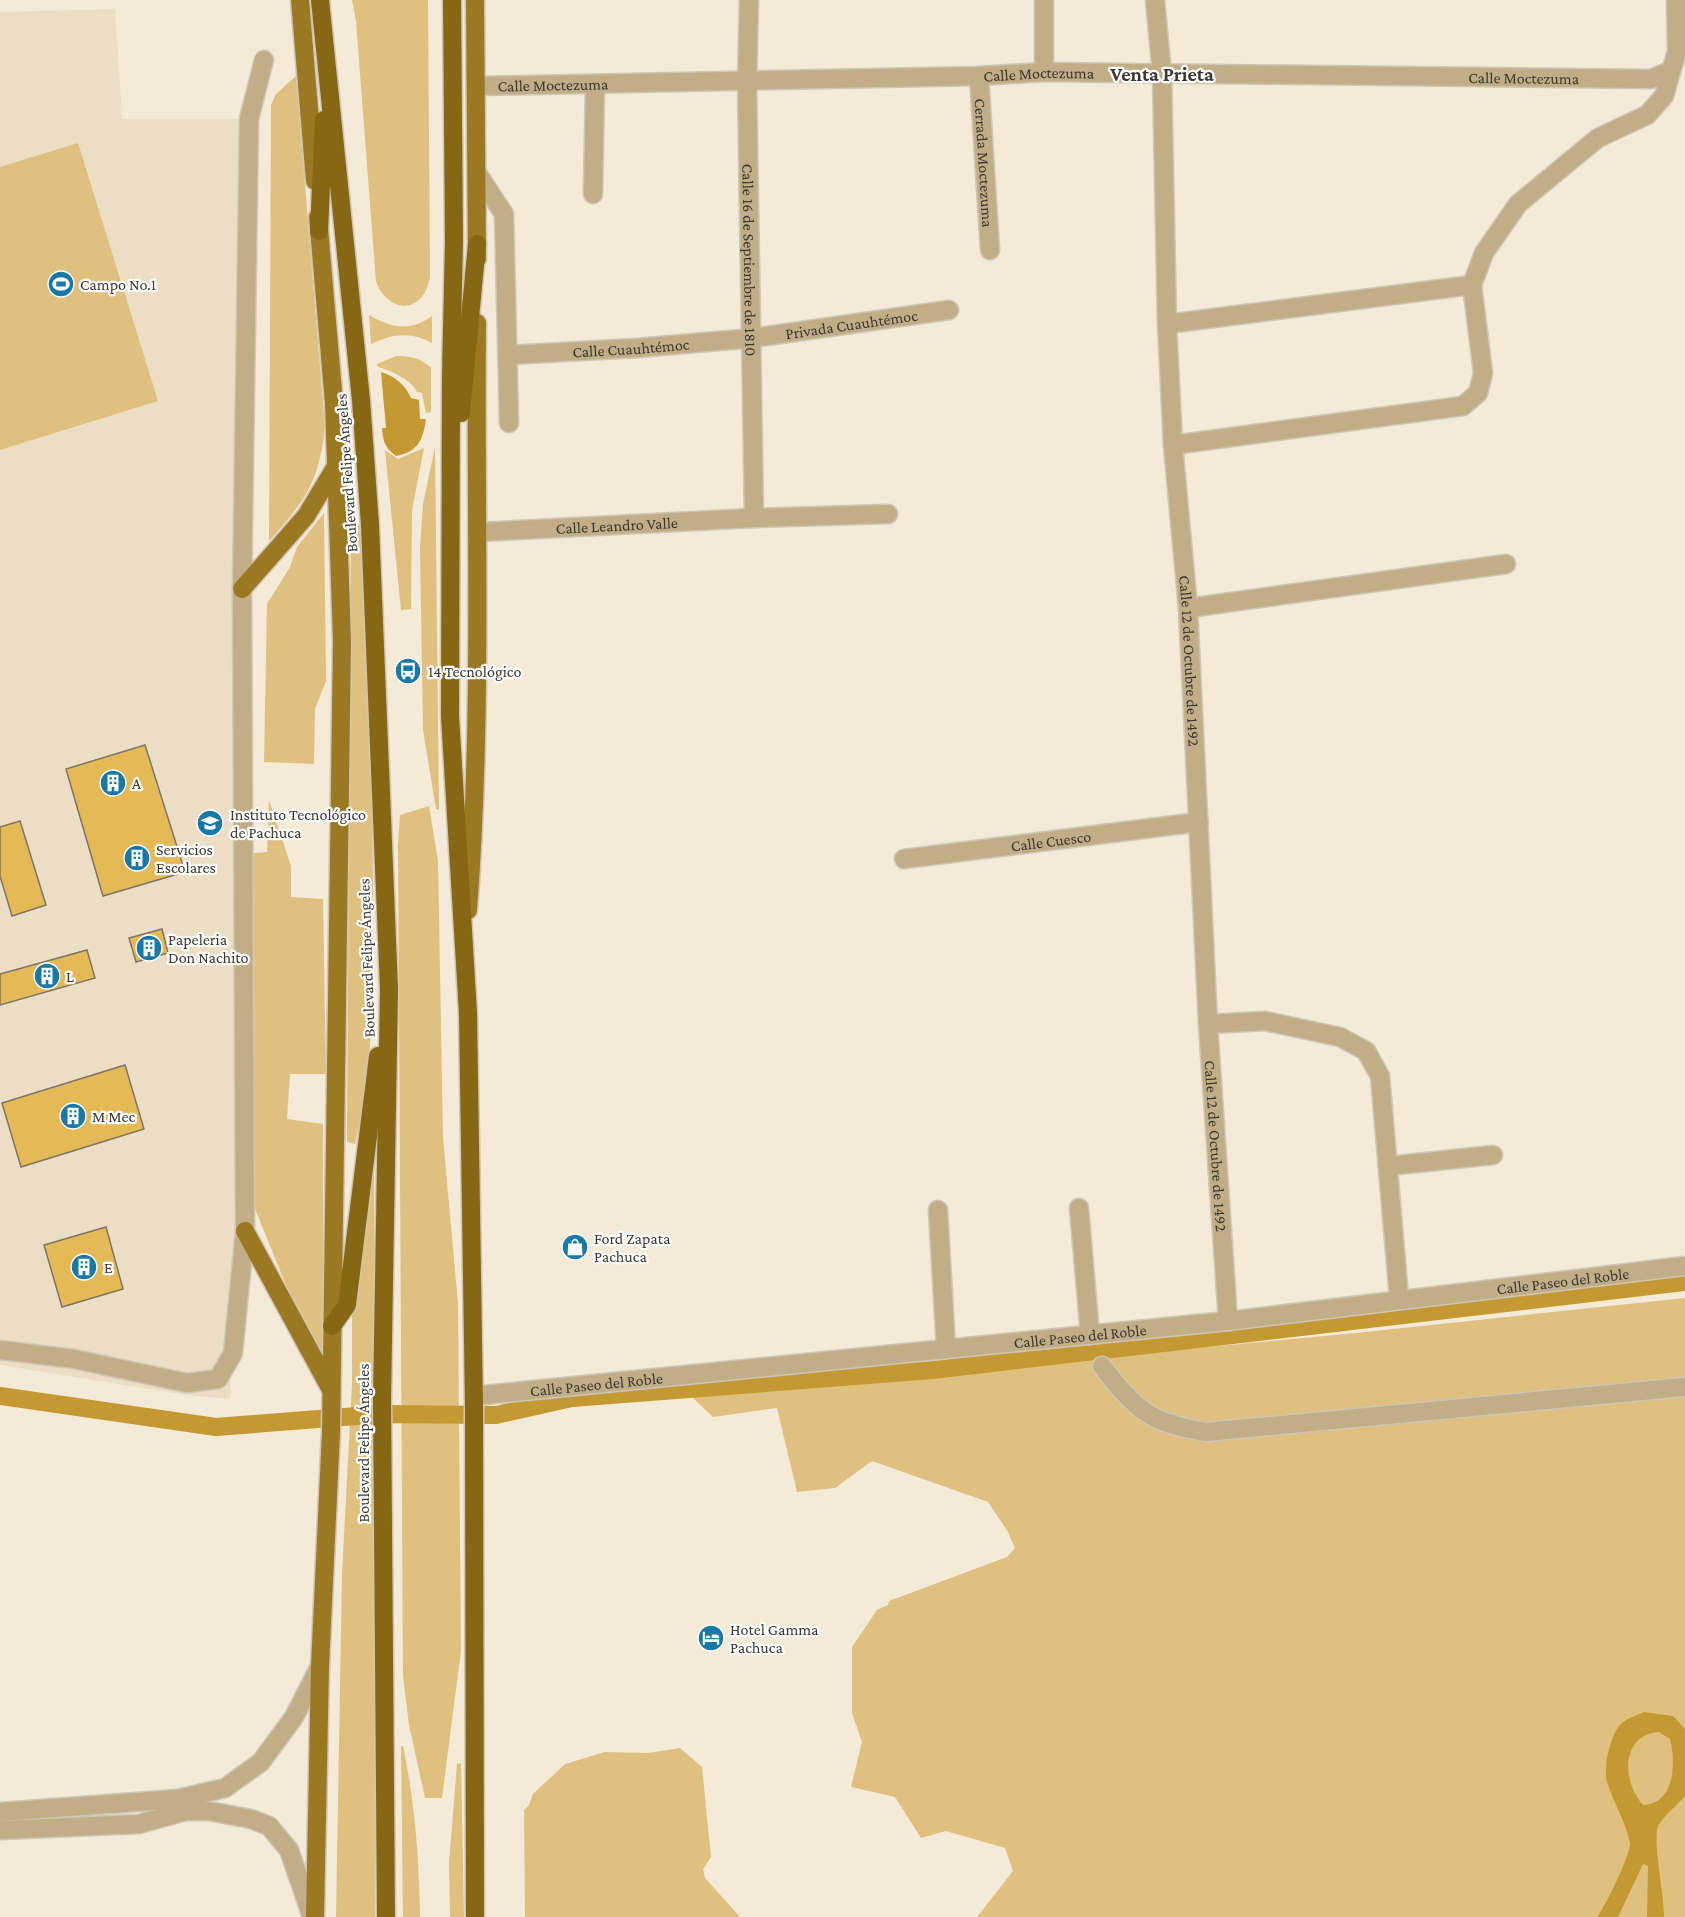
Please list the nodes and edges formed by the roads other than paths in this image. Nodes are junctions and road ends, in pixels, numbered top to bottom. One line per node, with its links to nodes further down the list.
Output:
1 (300, 0): 20 (main road, Boulevard Felipe Ángeles)
2 (320, 0): 9 (highway, Boulevard Felipe Ángeles)
3 (452, 0): 31 (highway)
4 (475, 0): 17 (main road)
5 (748, 0): 15 (street, Calle 16 de Septiembre de 1810)
6 (1044, 0): 12 (street)
7 (1155, 0): 13 (street, Calle 12 de Octubre de 1492)
8 (1676, 0): 11 (street)
9 (326, 52): 20 (highway); 41 (highway, Boulevard Felipe Ángeles)
10 (264, 60): 36 (street)
11 (1670, 71): 13 (street, Calle Moctezuma); 23 (street)
12 (1044, 72): 13 (street, Calle Moctezuma); 14 (street, Calle Moctezuma)
13 (1162, 74): 25 (street, Calle 12 de Octubre de 1492)
14 (979, 76): 15 (street, Calle Moctezuma); 22 (street, Cerrada Moctezuma)
15 (747, 82): 16 (street, Calle Moctezuma); 26 (street, Calle 16 de Septiembre de 1810)
16 (594, 84): 17 (street, Calle Moctezuma); 19 (street)
17 (477, 86): 18 (main road)
18 (477, 173): 21 (main road); 27 (street)
19 (593, 194)
20 (320, 231): 30 (main road, Boulevard Felipe Ángeles)
21 (477, 244): 31 (highway); 34 (main road)
22 (990, 250)
23 (1472, 285): 25 (street); 29 (street)
24 (949, 310): 26 (street, Privada Cuauhtémoc)
25 (1167, 324): 29 (street, Calle 12 de Octubre de 1492)
26 (753, 338): 27 (street, Calle Cuauhtémoc); 33 (street, Calle 16 de Septiembre de 1810)
27 (508, 355): 28 (street)
28 (509, 423)
29 (1173, 445): 37 (street, Calle 12 de Octubre de 1492)
30 (335, 466): 36 (main road); 51 (main road, Boulevard Felipe Ángeles)
31 (450, 492): 40 (highway)
32 (888, 514): 33 (street, Calle Leandro Valle)
33 (754, 518): 34 (street, Calle Leandro Valle)
34 (479, 532): 40 (main road)
35 (1506, 564): 37 (street)
36 (242, 589): 47 (street)
37 (1188, 608): 38 (street, Calle 12 de Octubre de 1492)
38 (1199, 822): 39 (street, Calle Cuesco); 42 (street, Calle 12 de Octubre de 1492)
39 (903, 859)
40 (465, 944): 58 (highway)
41 (389, 989): 51 (highway); 63 (highway, Boulevard Felipe Ángeles)
42 (1208, 1024): 44 (street); 50 (street, Calle 12 de Octubre de 1492)
43 (1493, 1155): 44 (street)
44 (1388, 1166): 49 (street)
45 (1079, 1208): 52 (street)
46 (938, 1210): 53 (street)
47 (245, 1231): 54 (street); 57 (main road)
48 (1685, 1266): 49 (street, Calle Paseo del Roble)
49 (1399, 1298): 50 (street, Calle Paseo del Roble)
50 (1228, 1321): 52 (street, Calle Paseo del Roble)
51 (332, 1326): 57 (main road, Boulevard Felipe Ángeles)
52 (1090, 1335): 53 (street, Calle Paseo del Roble)
53 (946, 1348): 58 (street, Calle Paseo del Roble)
54 (0, 1350)
55 (1102, 1366): 56 (street, Calle Paseo del Roble)
56 (1685, 1387)
57 (330, 1391): 59 (main road, Boulevard Felipe Ángeles)
58 (474, 1401): 64 (highway)
59 (320, 1666): 60 (street); 62 (main road, Boulevard Felipe Ángeles)
60 (0, 1812)
61 (0, 1830): 62 (street)
62 (314, 1917)
63 (386, 1917)
64 (475, 1917)

